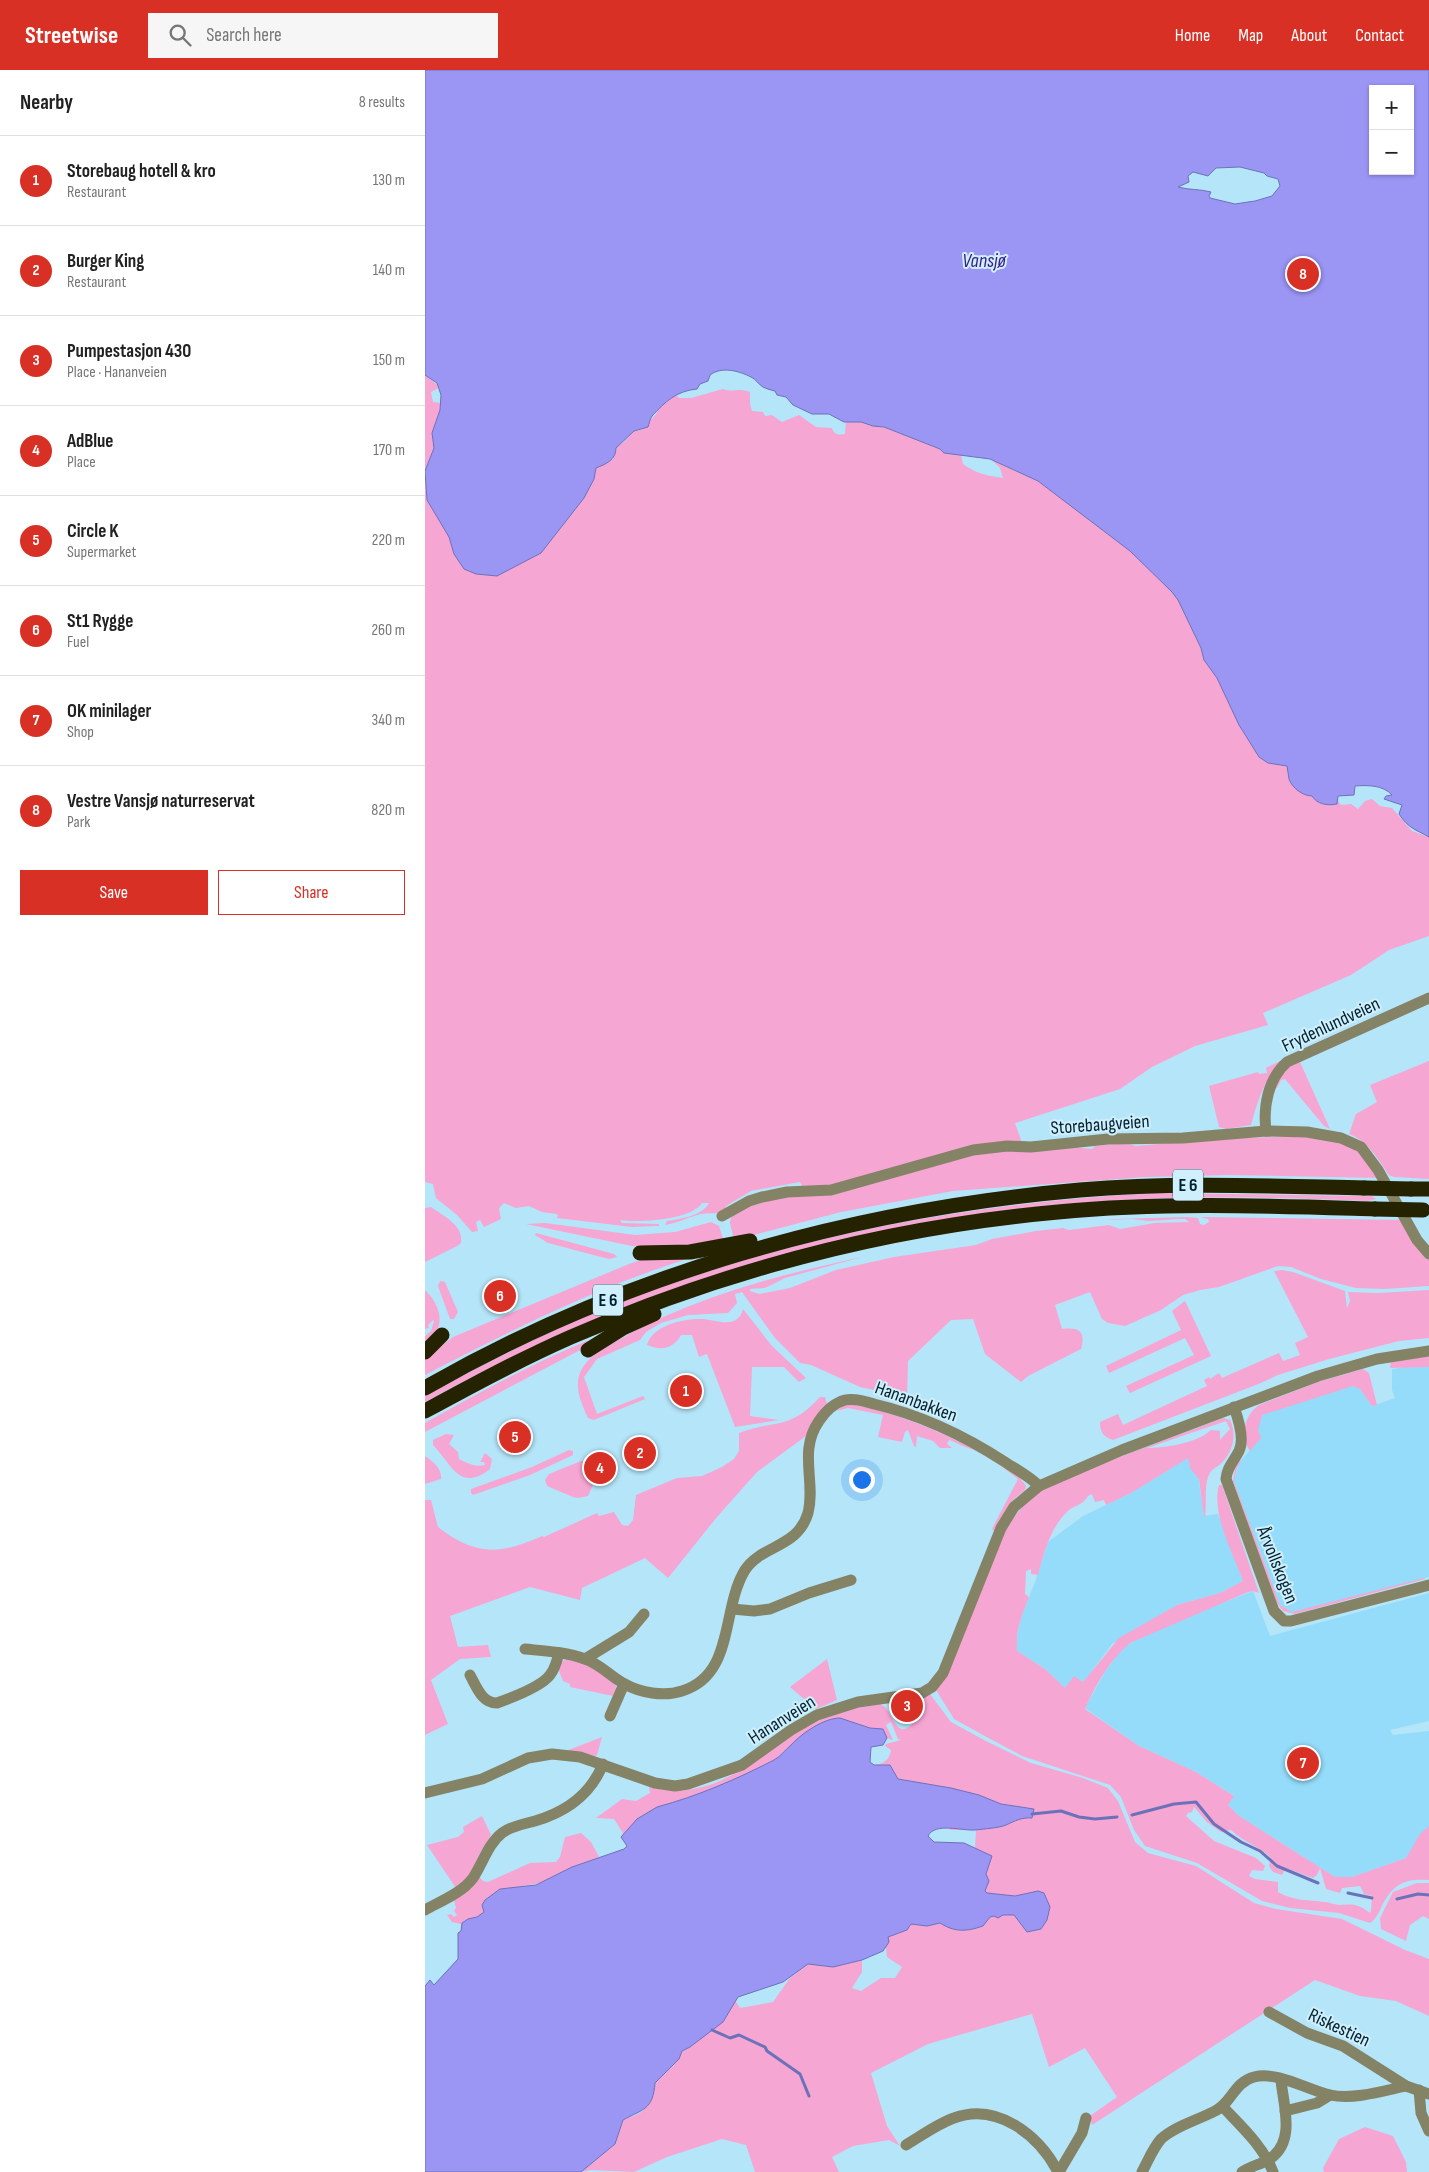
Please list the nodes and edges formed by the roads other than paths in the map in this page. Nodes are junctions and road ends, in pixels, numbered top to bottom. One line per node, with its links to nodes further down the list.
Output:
1 (1429, 998): 2 (street, Frydenlundveien)
2 (1266, 1130): 5 (street, Storebaugveien); 8 (street, Storebaugveien)
3 (1429, 1189): 6 (highway, E 6, bridge)
4 (1426, 1210): 9 (highway, E 6, bridge)
5 (722, 1216)
6 (800, 1236): 7 (highway, E 6); 14 (highway, E 6)
7 (640, 1253)
8 (1429, 1254)
9 (733, 1276): 11 (highway, E 6); 16 (highway, E 6)
10 (442, 1335): 13 (highway)
11 (588, 1350)
12 (1429, 1351): 15 (street)
13 (425, 1352)
14 (425, 1388)
15 (1234, 1407): 17 (street); 19 (street, Årvollskogen)
16 (425, 1410)
17 (1039, 1486): 20 (street, Hananbakken); 28 (street, Hananveien)
18 (851, 1580): 20 (street)
19 (1429, 1585)
20 (731, 1609): 26 (street, Hananbakken)
21 (644, 1614): 24 (street)
22 (525, 1649): 23 (street, Hananbakken)
23 (559, 1653): 24 (street, Hananbakken); 25 (street)
24 (585, 1659): 26 (street, Hananbakken)
25 (470, 1675)
26 (624, 1684): 27 (street)
27 (610, 1716)
28 (603, 1764): 29 (street, Hananveien); 30 (street)
29 (425, 1794)
30 (425, 1910)
31 (1287, 2009): 33 (street, Riskestien)
32 (1269, 2012): 33 (street, Riskestien)
33 (1282, 2020): 35 (street, Riskestien)
34 (1281, 2080): 37 (street, Riskestien); 38 (street, Riskestien); 39 (street)
35 (1405, 2086): 36 (street, Riskestien); 37 (street, Riskestien)
36 (1424, 2092): 41 (street, Riskestien)
37 (1331, 2095): 39 (street, Riskestien)
38 (1223, 2107): 43 (street); 45 (street)
39 (1285, 2111): 43 (street)
40 (1086, 2118): 44 (street)
41 (1429, 2131)
42 (906, 2144): 44 (street)
43 (1268, 2160): 46 (street); 47 (street)
44 (1058, 2172)
45 (1142, 2172)
46 (1243, 2172)
47 (1273, 2172)

